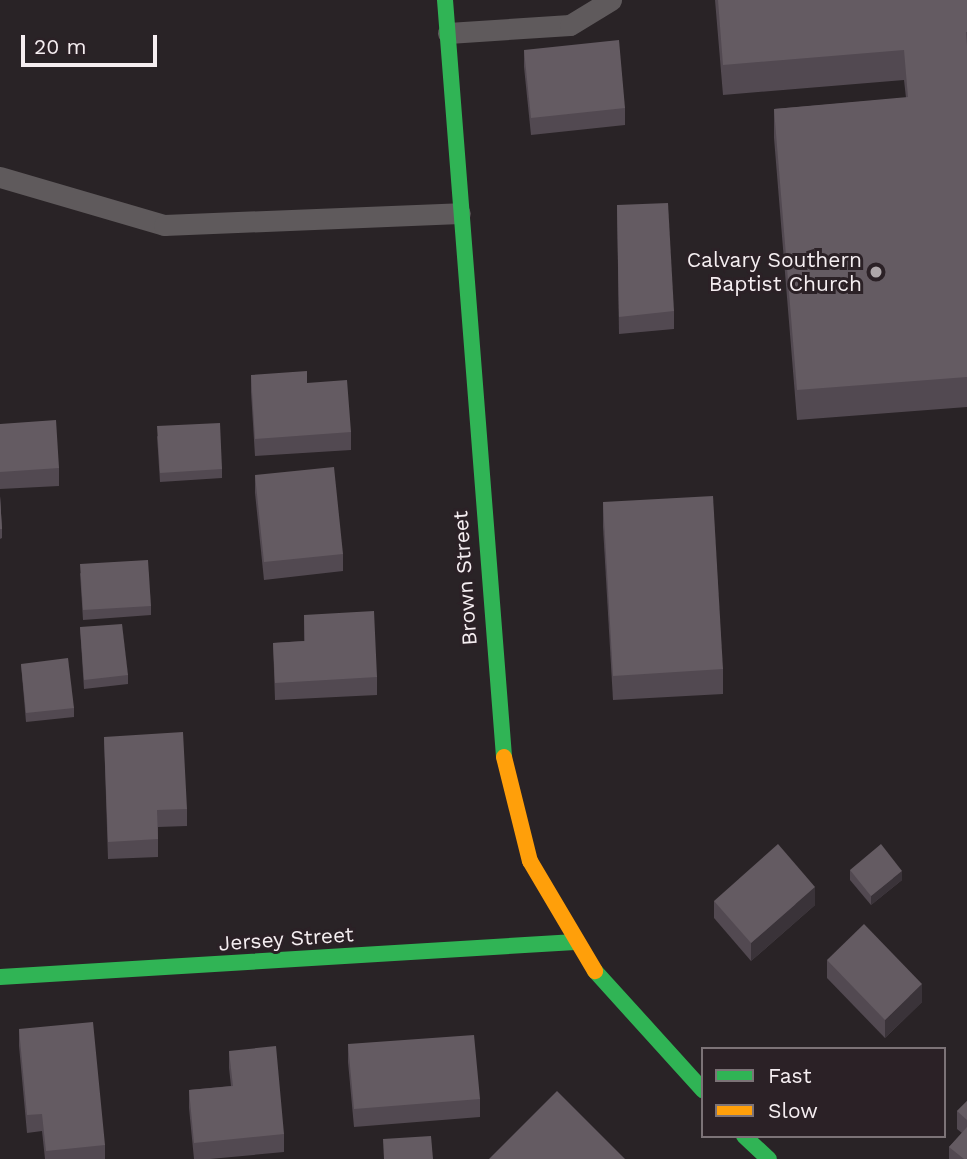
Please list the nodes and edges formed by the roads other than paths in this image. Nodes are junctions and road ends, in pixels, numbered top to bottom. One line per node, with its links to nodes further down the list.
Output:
1 (445, 0): 3 (street, Brown Street)
2 (611, 0): 3 (lane)
3 (447, 33): 5 (street, Brown Street)
4 (0, 177): 5 (lane)
5 (460, 213): 6 (street, Brown Street)
6 (575, 942): 7 (street, Jersey Street); 8 (street, Brown Street)
7 (0, 977)
8 (701, 1088)
9 (746, 1138): 10 (street)
10 (769, 1159)

